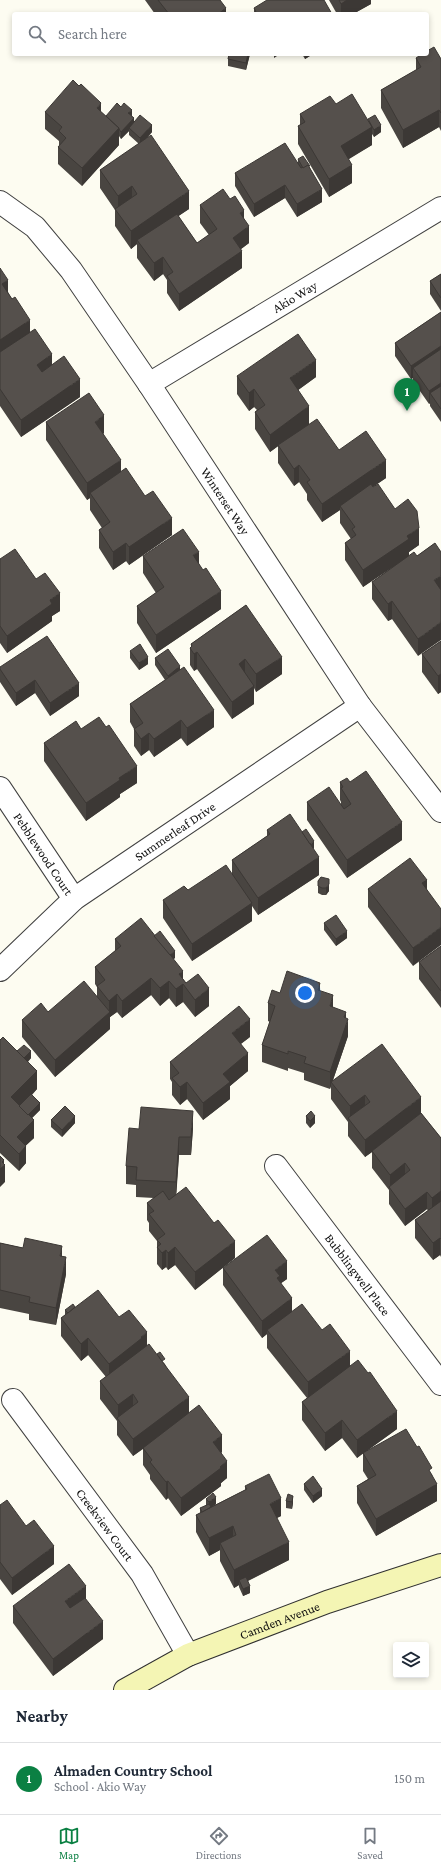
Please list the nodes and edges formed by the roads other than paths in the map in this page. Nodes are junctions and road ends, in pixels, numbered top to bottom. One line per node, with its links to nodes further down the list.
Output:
1 (0, 202): 3 (street, Winterset Way)
2 (441, 208): 3 (street, Akio Way)
3 (149, 384): 4 (street, Winterset Way)
4 (360, 706): 6 (street, Winterset Way); 7 (street, Summerleaf Drive)
5 (0, 788): 7 (street, Pebblewood Court)
6 (441, 811)
7 (74, 899): 8 (street, Summerleaf Drive)
8 (0, 970)
9 (276, 1166): 10 (street, Bubblingwell Place)
10 (441, 1384)
11 (13, 1400): 13 (street, Creekview Court)
12 (441, 1565): 13 (street, Camden Avenue)
13 (188, 1655): 14 (street, Camden Avenue)
14 (125, 1690)

